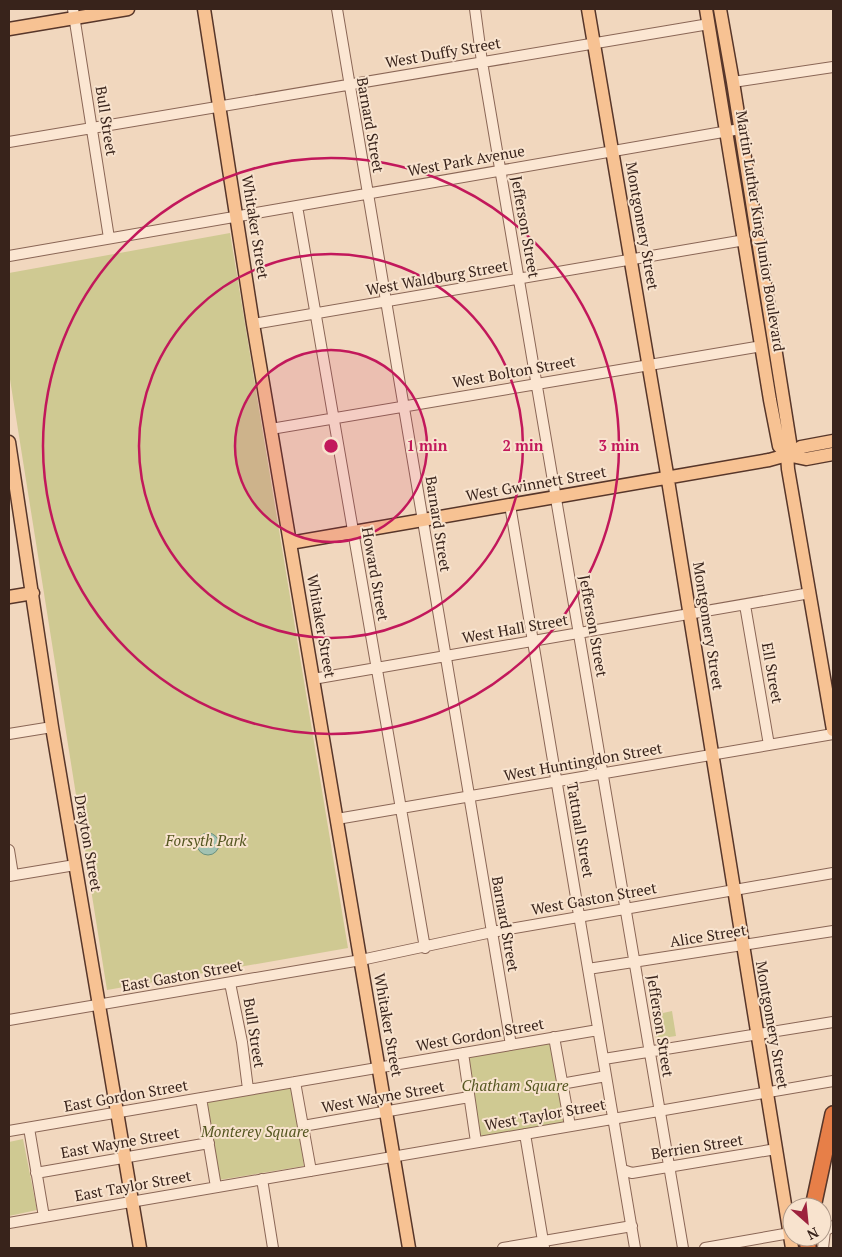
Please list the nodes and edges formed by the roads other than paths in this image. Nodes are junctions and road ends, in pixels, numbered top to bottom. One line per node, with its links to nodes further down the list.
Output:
1 (128, 9): 8 (main road)
2 (204, 9): 16 (main road, Whitaker Street)
3 (337, 9): 15 (street, Barnard Street)
4 (475, 9): 12 (street, Jefferson Street)
5 (588, 9): 11 (main road, Montgomery Street)
6 (706, 9): 9 (main road, Martin Luther King Junior Boulevard)
7 (720, 9): 14 (main road, Martin Luther King Junior Boulevard)
8 (74, 13): 10 (main road); 17 (street, Bull Street)
9 (709, 24): 11 (street, West Duffy Street); 18 (main road, Martin Luther King Junior Boulevard)
10 (9, 29)
11 (594, 42): 12 (street, West Duffy Street); 20 (main road, Montgomery Street)
12 (482, 62): 15 (street, West Duffy Street); 21 (street, Jefferson Street)
13 (833, 66): 14 (street)
14 (733, 82): 18 (main road, Martin Luther King Junior Boulevard)
15 (348, 84): 16 (street, West Duffy Street); 22 (street, Barnard Street)
16 (220, 107): 17 (street, West Duffy Street); 24 (main road, Whitaker Street)
17 (93, 128): 19 (street, West Duffy Street); 25 (street, Bull Street)
18 (734, 130): 20 (street, West Park Avenue); 26 (main road, Martin Luther King Junior Boulevard); 42 (main road, Martin Luther King Junior Boulevard)
19 (9, 142)
20 (612, 152): 21 (street, West Park Avenue); 28 (main road, Montgomery Street)
21 (500, 171): 22 (street, West Park Avenue); 29 (street, Jefferson Street)
22 (367, 194): 23 (street, West Park Avenue); 30 (street, Barnard Street)
23 (297, 206): 24 (street, West Park Avenue); 31 (street, Howard Street)
24 (238, 216): 25 (street, West Park Avenue); 32 (main road, Whitaker Street)
25 (106, 239): 27 (street, West Park Avenue)
26 (745, 240): 28 (street, West Waldburg Street); 33 (main road, Martin Luther King Junior Boulevard)
27 (9, 256)
28 (631, 260): 29 (street, West Waldburg Street); 34 (main road, Montgomery Street)
29 (519, 279): 30 (street, West Waldburg Street); 35 (street, Jefferson Street)
30 (385, 302): 31 (street, West Waldburg Street); 36 (street, Barnard Street)
31 (316, 314): 32 (street, West Waldburg Street); 37 (street, Howard Street)
32 (253, 324): 38 (main road, Whitaker Street)
33 (762, 346): 34 (street, West Bolton Street); 42 (main road, Martin Luther King Junior Boulevard)
34 (648, 364): 35 (street, West Bolton Street); 43 (main road, Montgomery Street)
35 (536, 383): 36 (street, West Bolton Street); 45 (street, Jefferson Street)
36 (403, 406): 37 (street, West Bolton Street); 47 (street, Barnard Street)
37 (333, 418): 38 (street, West Bolton Street); 48 (street, Howard Street)
38 (271, 429): 49 (main road, Whitaker Street)
39 (833, 441): 42 (main road, West Gwinnett Street)
40 (9, 442): 44 (main road, Drayton Street)
41 (833, 454): 42 (main road, West Gwinnett Street)
42 (787, 455): 43 (main road, West Gwinnett Street); 51 (main road, Martin Luther King Junior Boulevard)
43 (668, 478): 45 (main road, West Gwinnett Street); 54 (main road, Montgomery Street)
44 (12, 480): 50 (main road, Drayton Street)
45 (556, 497): 46 (main road, West Gwinnett Street); 55 (street, Jefferson Street)
46 (510, 505): 47 (main road, West Gwinnett Street); 56 (street, Tattnall Street)
47 (422, 520): 48 (main road, West Gwinnett Street); 57 (street, Barnard Street)
48 (352, 532): 49 (main road, West Gwinnett Street); 58 (street, Howard Street)
49 (290, 542): 59 (main road, Whitaker Street)
50 (32, 593): 52 (main road); 60 (main road, Drayton Street)
51 (810, 594): 53 (street, West Hall Street); 61 (main road, Martin Luther King Junior Boulevard)
52 (9, 597)
53 (745, 605): 54 (street, West Hall Street); 63 (street, Ell Street)
54 (690, 614): 55 (street, West Hall Street); 64 (main road, Montgomery Street)
55 (579, 633): 56 (street, West Hall Street); 65 (street, Jefferson Street)
56 (533, 641): 57 (street, West Hall Street); 66 (street, Tattnall Street)
57 (445, 656): 58 (street, West Hall Street); 67 (street, Barnard Street)
58 (376, 668): 59 (street, West Hall Street); 68 (street, Howard Street)
59 (313, 679): 69 (main road, Whitaker Street)
60 (52, 726): 62 (street); 71 (main road, Drayton Street)
61 (833, 732): 63 (street, West Huntingdon Street)
62 (9, 734)
63 (769, 745): 64 (street, West Huntingdon Street)
64 (712, 755): 65 (street, West Huntingdon Street); 74 (main road, Montgomery Street)
65 (602, 774): 66 (street, West Huntingdon Street); 75 (street, Jefferson Street)
66 (556, 782): 67 (street, West Huntingdon Street); 76 (street, Tattnall Street)
67 (469, 797): 68 (street, West Huntingdon Street); 78 (street, Barnard Street)
68 (399, 809): 69 (street, West Huntingdon Street); 80 (street, Howard Street)
69 (337, 820): 81 (main road, Whitaker Street)
70 (9, 850): 73 (street)
71 (76, 865): 73 (street); 85 (main road, Drayton Street)
72 (833, 873): 74 (street, West Gaston Street)
73 (11, 875)
74 (734, 890): 75 (street, West Gaston Street); 79 (main road, Montgomery Street)
75 (625, 909): 76 (street, West Gaston Street); 82 (street, Jefferson Street)
76 (579, 917): 78 (street, West Gaston Street); 83 (street, Tattnall Street)
77 (833, 931): 79 (street, Alice Street)
78 (492, 932): 80 (street, West Gaston Street); 91 (street, Barnard Street)
79 (742, 946): 82 (street, Alice Street); 89 (main road, Montgomery Street)
80 (424, 948): 81 (street, West Gaston Street)
81 (361, 960): 84 (street, East Gaston Street); 95 (main road, Whitaker Street)
82 (634, 963): 83 (street, Alice Street); 92 (street, Jefferson Street)
83 (588, 970): 88 (street, Tattnall Street)
84 (230, 983): 85 (street, East Gaston Street); 100 (street, Bull Street)
85 (99, 1005): 86 (street, East Gaston Street); 106 (main road, Drayton Street)
86 (9, 1020)
87 (833, 1022): 89 (street)
88 (598, 1030): 90 (street, West Gordon Street); 94 (street, Tattnall Street)
89 (757, 1034): 92 (street); 101 (main road, Montgomery Street)
90 (554, 1037): 91 (street, West Gordon Street); 99 (street)
91 (511, 1045): 93 (street, West Gordon Street)
92 (649, 1051): 94 (street); 105 (street, Jefferson Street)
93 (463, 1053): 95 (street, West Gordon Street); 102 (street)
94 (604, 1059): 96 (street, Tattnall Street)
95 (379, 1067): 98 (street, West Gordon Street); 104 (main road, Whitaker Street)
96 (606, 1076): 99 (street); 108 (street, Tattnall Street)
97 (833, 1081): 101 (street, West Taylor Street)
98 (296, 1082): 100 (street, West Gordon Street); 109 (street)
99 (561, 1084): 110 (street)
100 (248, 1089): 103 (street, East Gordon Street)
101 (767, 1093): 105 (street, West Taylor Street); 116 (main road, Montgomery Street)
102 (469, 1097): 104 (street, West Wayne Street); 114 (street)
103 (201, 1098): 106 (street, East Gordon Street); 115 (street)
104 (386, 1111): 109 (street, West Wayne Street); 118 (main road, Whitaker Street)
105 (659, 1111): 108 (street, West Taylor Street); 119 (street, Jefferson Street)
106 (117, 1112): 111 (street, East Gordon Street); 117 (main road, Drayton Street)
107 (833, 1114): 126 (highway)
108 (613, 1119): 110 (street, West Taylor Street); 120 (street, Tattnall Street)
109 (303, 1126): 121 (street)
110 (570, 1126): 113 (street, West Taylor Street)
111 (28, 1128): 112 (street, East Gordon Street); 122 (street)
112 (9, 1131)
113 (525, 1134): 114 (street, West Taylor Street); 132 (street)
114 (476, 1142): 118 (street, West Taylor Street)
115 (209, 1143): 117 (street, East Wayne Street); 124 (street)
116 (776, 1149): 119 (street, Berrien Street); 125 (main road, Montgomery Street)
117 (125, 1157): 122 (street, East Wayne Street); 127 (main road, Drayton Street)
118 (394, 1157): 121 (street, West Taylor Street); 135 (main road, Whitaker Street)
119 (669, 1166): 120 (street, Berrien Street); 138 (street, Jefferson Street)
120 (623, 1170): 130 (street, Tattnall Street)
121 (310, 1171): 123 (street, West Taylor Street)
122 (36, 1173): 128 (street)
123 (262, 1179): 124 (street, East Taylor Street); 134 (street)
124 (216, 1187): 127 (street, East Taylor Street)
125 (784, 1197)
126 (815, 1197)
127 (132, 1202): 128 (street, East Taylor Street); 133 (main road, Drayton Street)
128 (44, 1217): 129 (street, East Taylor Street)
129 (9, 1223)
130 (632, 1226): 132 (street); 137 (street, Tattnall Street)
131 (782, 1234): 139 (street)
132 (544, 1245): 136 (street)
133 (140, 1248)
134 (274, 1248)
135 (410, 1248)
136 (503, 1248)
137 (635, 1248)
138 (683, 1248)
139 (705, 1248)

